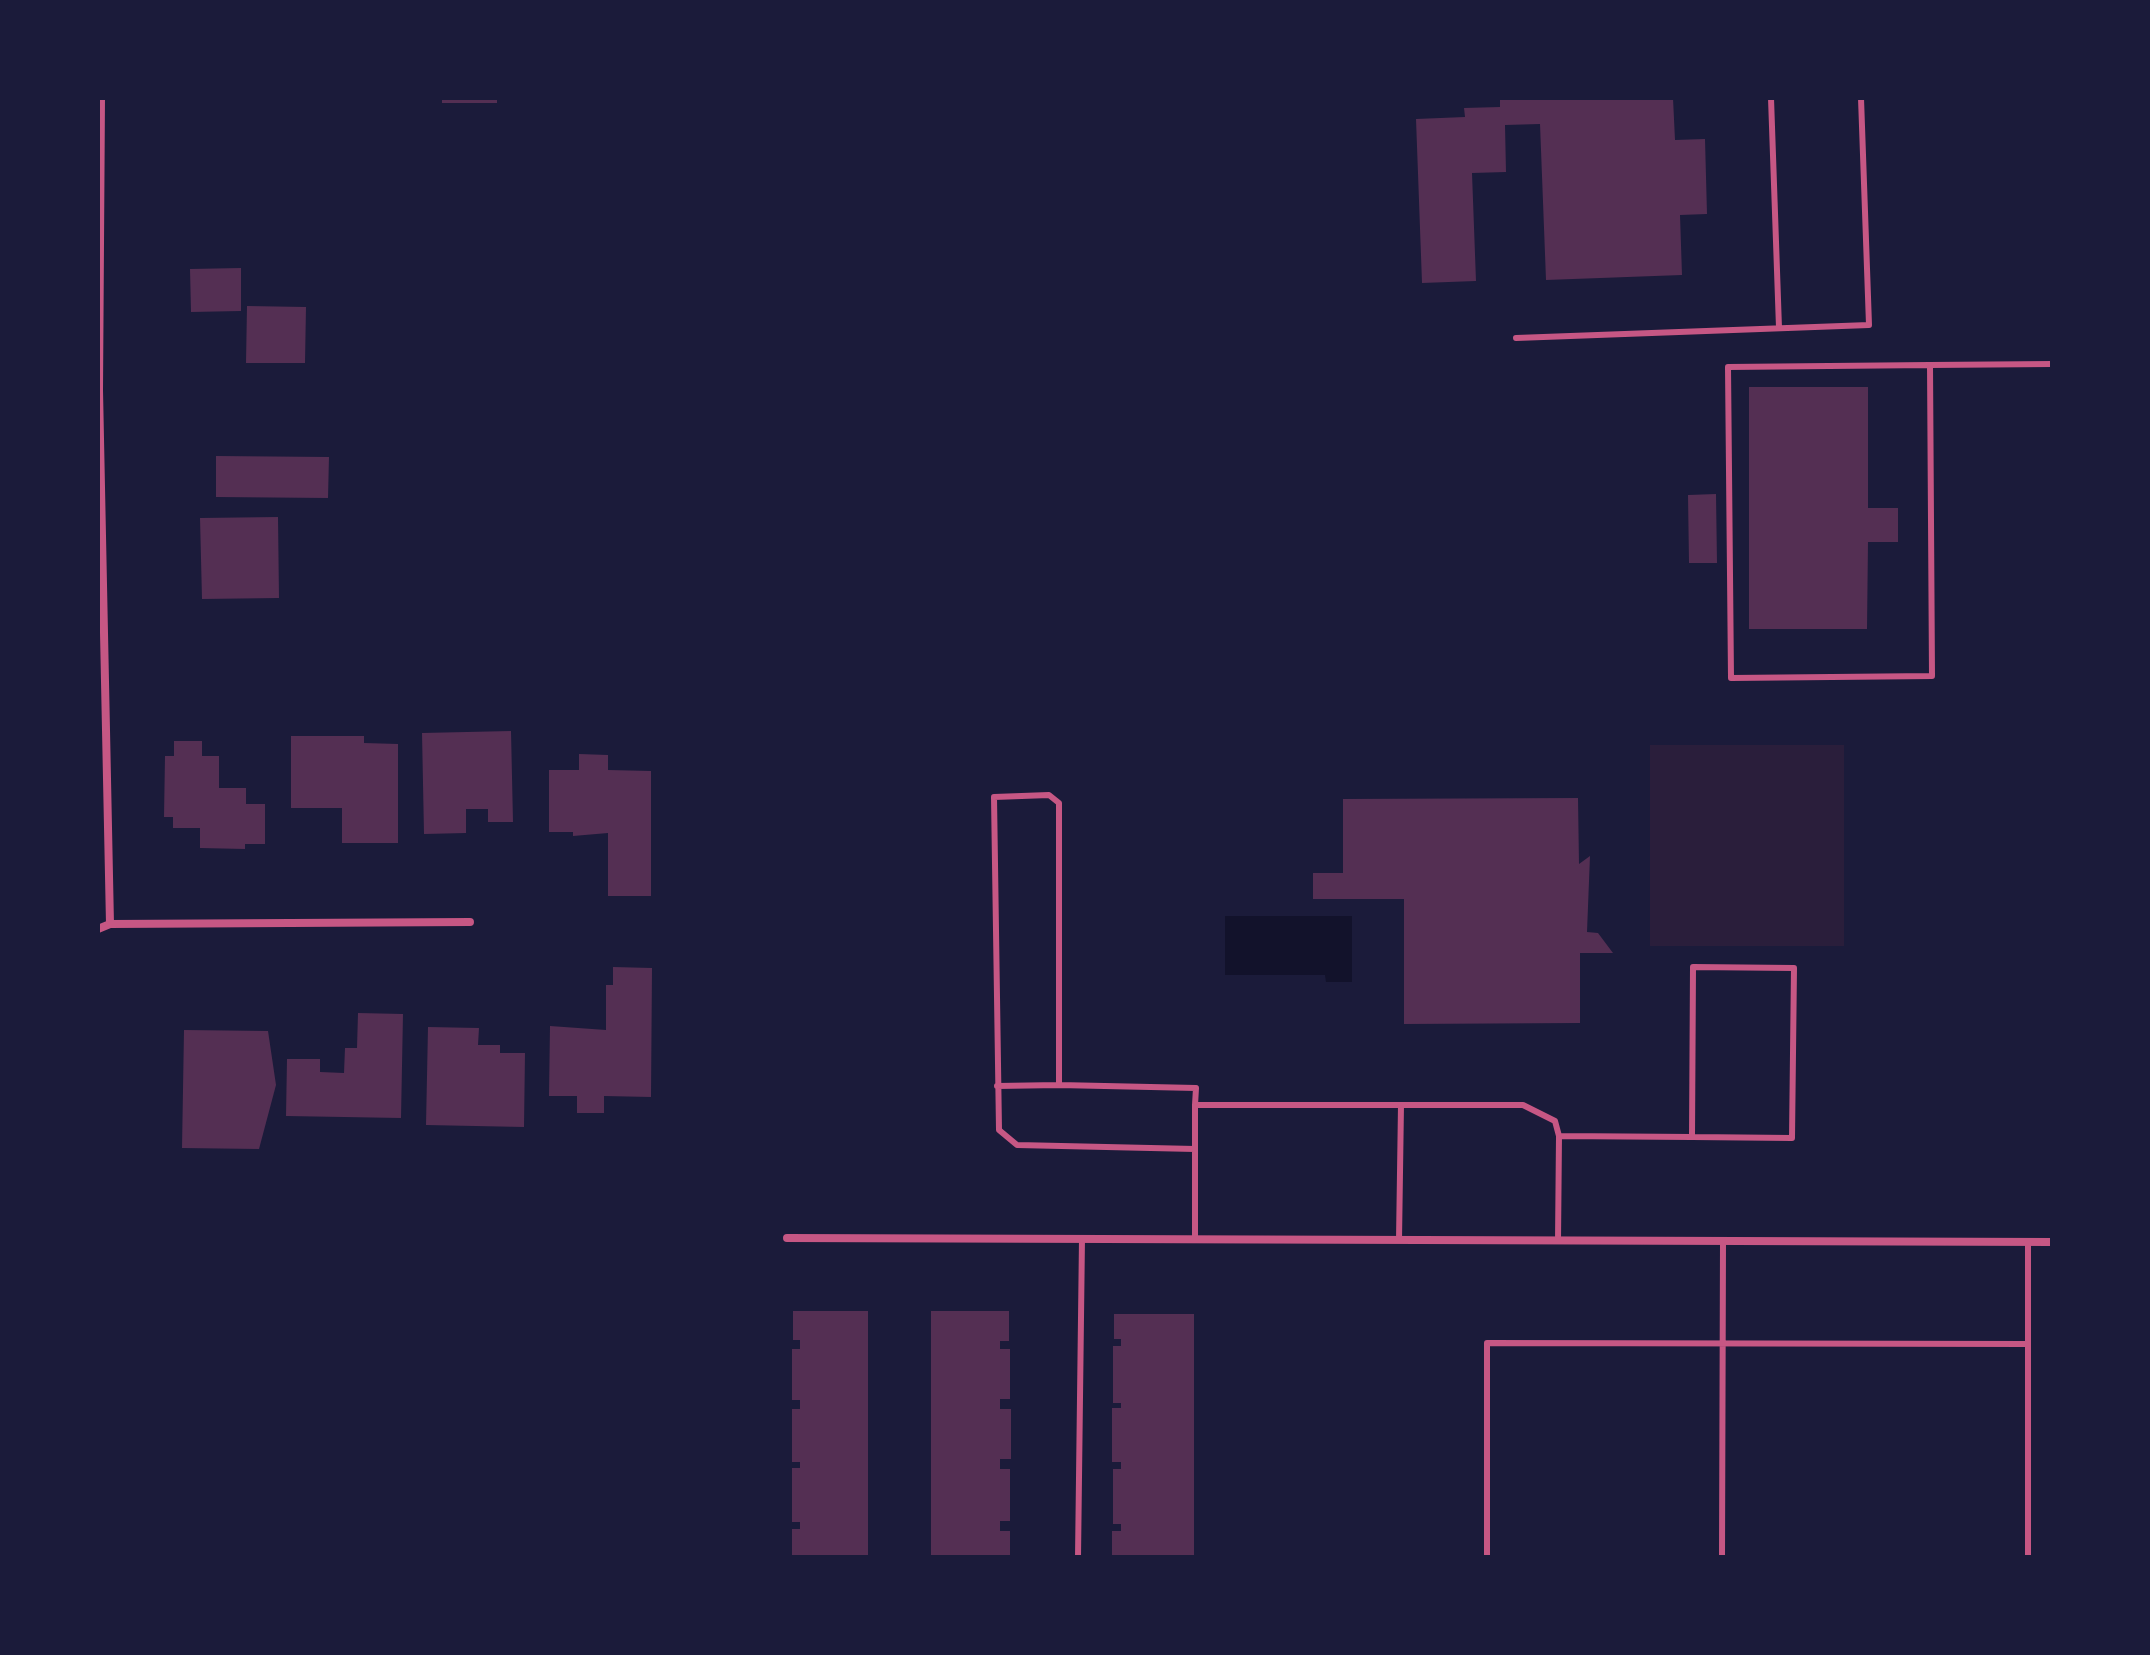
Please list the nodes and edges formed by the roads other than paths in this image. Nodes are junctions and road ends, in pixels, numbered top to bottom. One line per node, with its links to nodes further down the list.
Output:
1 (101, 98): 8 (street)
2 (1771, 98): 4 (lane)
3 (1861, 98): 4 (lane)
4 (1779, 328): 5 (lane)
5 (1516, 338)
6 (2052, 364): 7 (lane)
7 (1930, 365): 7 (lane)
8 (99, 390): 10 (street)
9 (470, 922): 10 (street)
10 (110, 924): 11 (street)
11 (98, 929)
12 (1059, 1085): 13 (lane); 13 (lane); 14 (lane)
13 (997, 1086): 18 (lane)
14 (1195, 1105): 15 (lane); 18 (lane)
15 (1401, 1105): 16 (lane); 22 (lane)
16 (1559, 1136): 17 (lane); 23 (lane)
17 (1692, 1137): 17 (lane)
18 (1195, 1149): 21 (lane)
19 (787, 1238): 20 (street)
20 (1082, 1238): 21 (street); 29 (lane)
21 (1195, 1238): 22 (street)
22 (1399, 1240): 23 (street)
23 (1558, 1241): 24 (street)
24 (1723, 1242): 25 (street); 27 (lane)
25 (2028, 1242): 26 (street); 28 (lane)
26 (2052, 1242)
27 (1722, 1344): 28 (lane); 30 (lane); 31 (lane)
28 (2028, 1344): 32 (lane)
29 (1078, 1557)
30 (1487, 1557)
31 (1722, 1557)
32 (2028, 1557)

